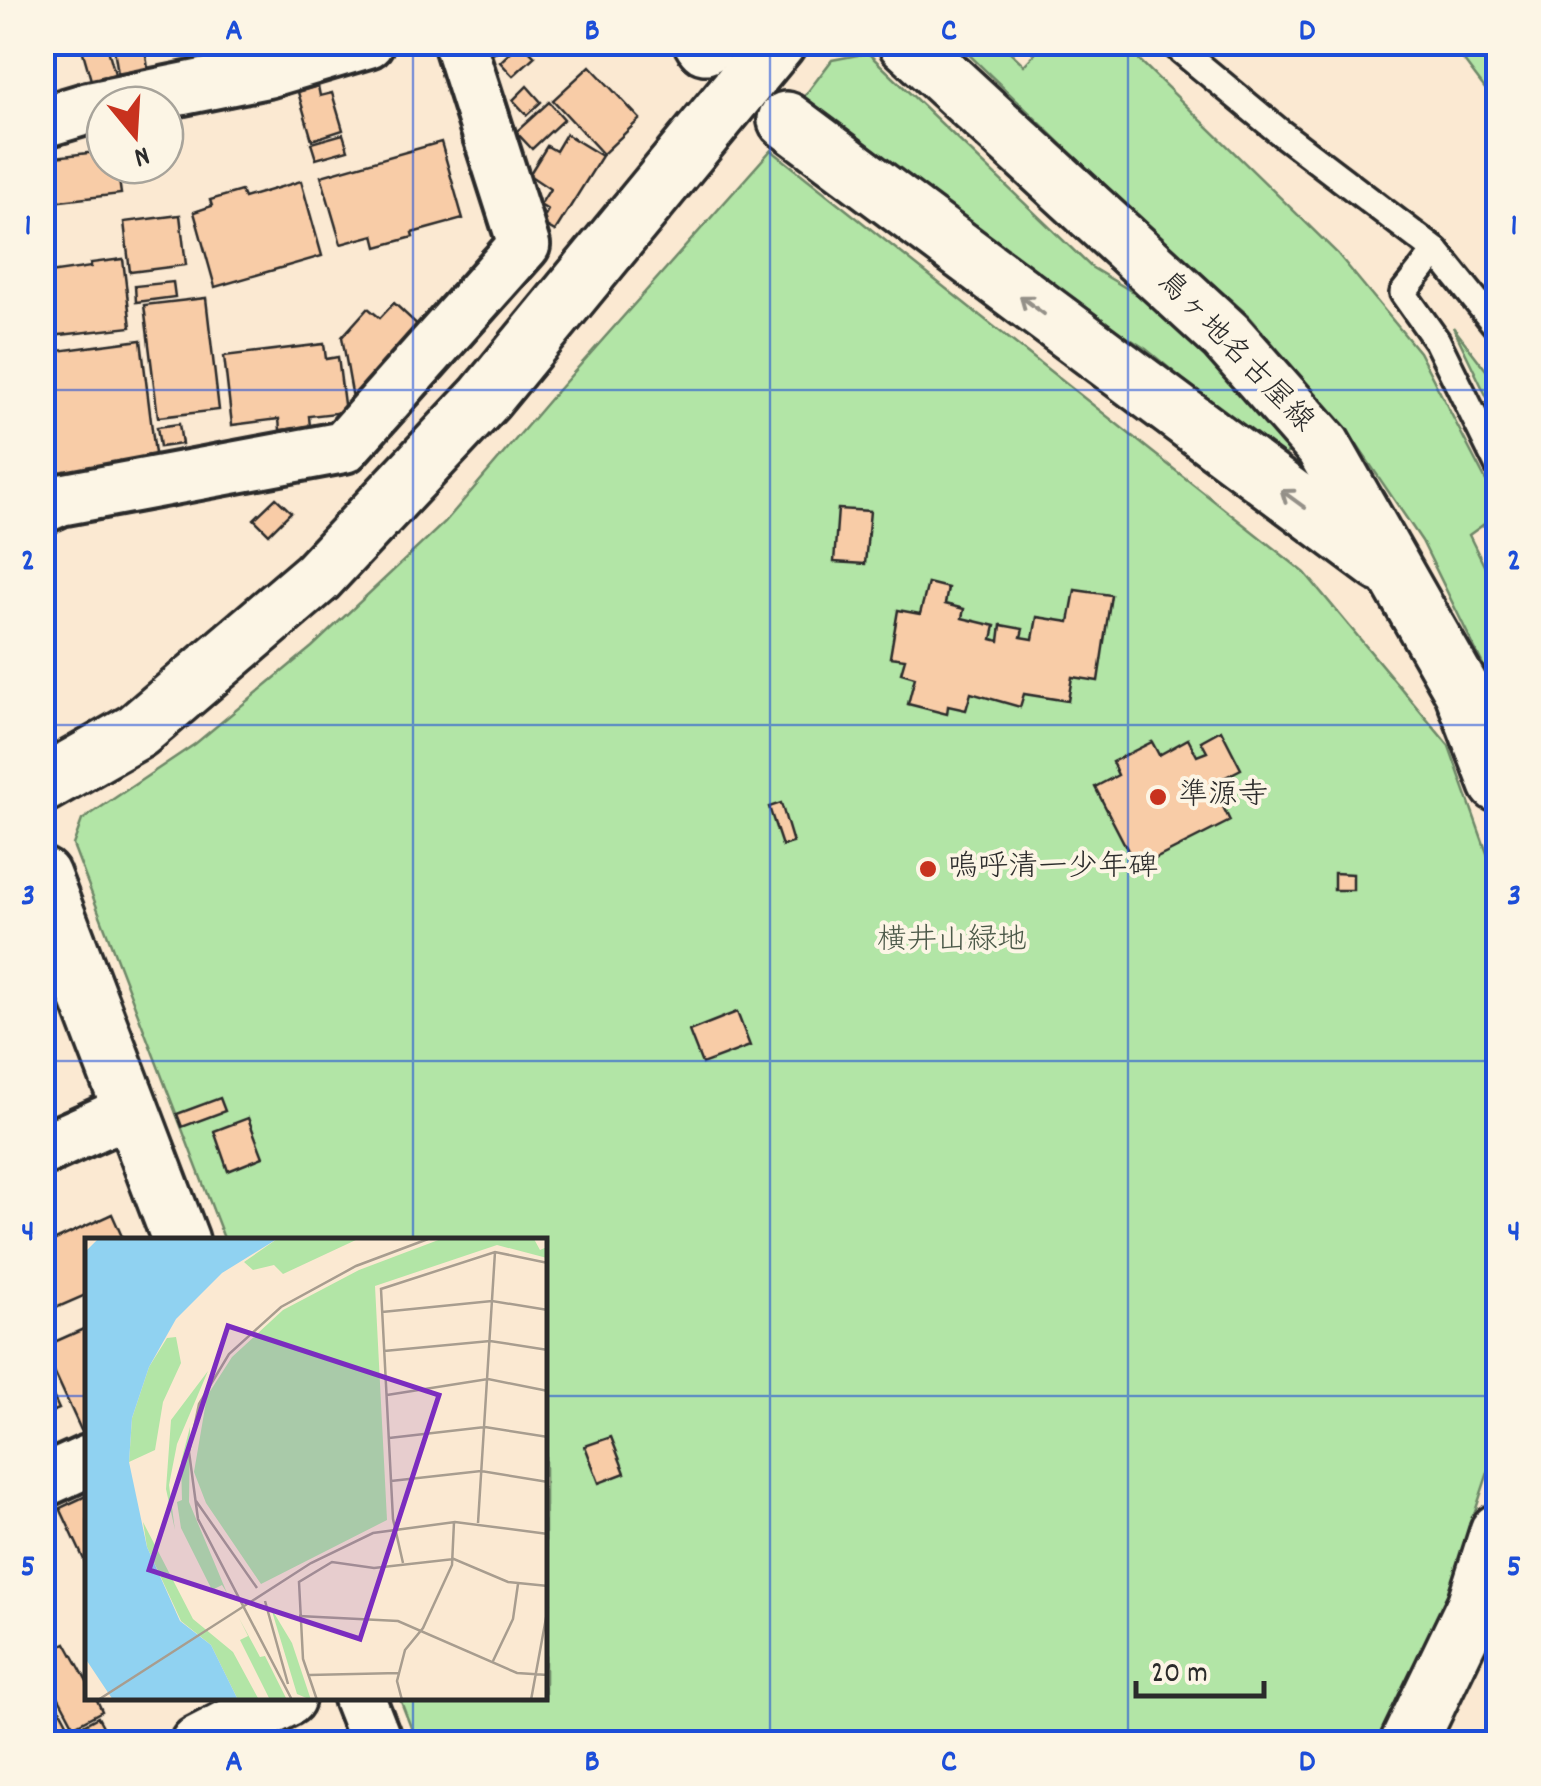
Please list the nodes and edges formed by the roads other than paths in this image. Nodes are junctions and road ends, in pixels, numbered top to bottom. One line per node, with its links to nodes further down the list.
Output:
1 (368, 42): 7 (street)
2 (459, 42): 11 (street)
3 (778, 42): 14 (main road)
4 (906, 42): 12 (main road, 鳥ヶ地名古屋線)
5 (1171, 42): 8 (lane)
6 (786, 120): 12 (main road, one-way to 6)
7 (42, 122)
8 (1436, 250): 9 (lane); 10 (lane)
9 (1498, 328)
10 (1498, 465)
11 (42, 508)
12 (1400, 577): 13 (main road, 鳥ヶ地名古屋線)
13 (1498, 784)
14 (42, 785)
15 (42, 876): 16 (main road)
16 (130, 1110): 17 (street); 18 (main road)
17 (42, 1150)
18 (180, 1238)
19 (85, 1463): 20 (street)
20 (42, 1482)
21 (1498, 1532): 26 (main road)
22 (281, 1701): 24 (main road)
23 (361, 1701): 25 (street)
24 (198, 1744)
25 (377, 1744)
26 (1408, 1744)

